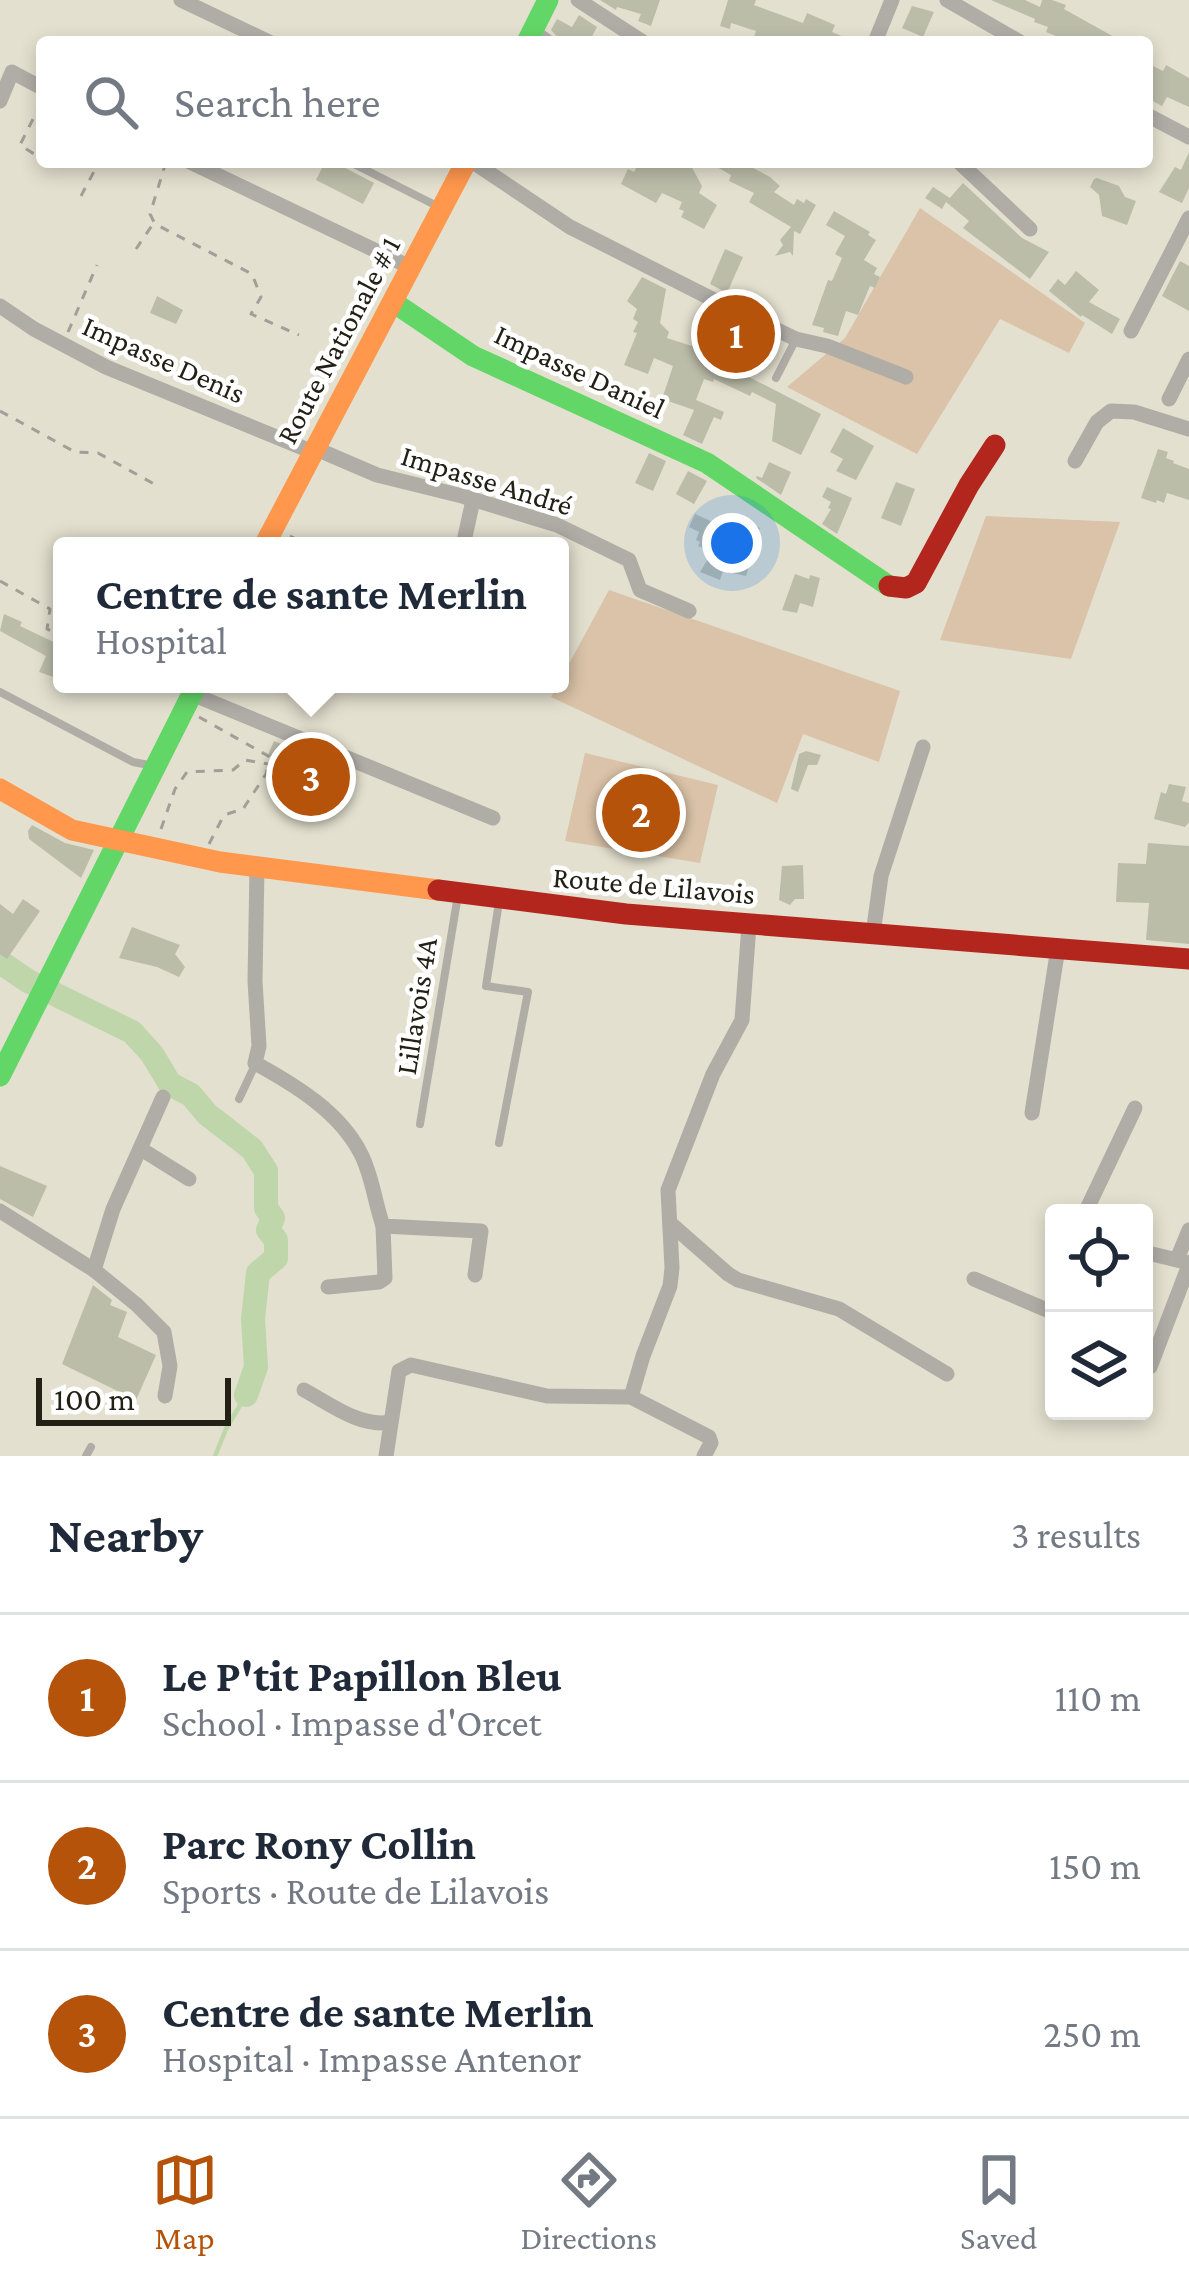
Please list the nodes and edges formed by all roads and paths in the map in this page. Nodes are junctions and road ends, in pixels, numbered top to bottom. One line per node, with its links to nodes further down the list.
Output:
1 (181, 0): 7 (street)
2 (548, 0): 6 (main road)
3 (578, 0): 8 (street)
4 (892, 0): 9 (street)
5 (947, 0): 10 (street)
6 (530, 35)
7 (256, 36)
8 (634, 36)
9 (877, 36)
10 (1010, 36)
11 (36, 85): 12 (street)
12 (0, 101)
13 (36, 113): 16 (path)
14 (1153, 118): 15 (street)
15 (1189, 137)
16 (36, 155)
17 (96, 168): 24 (path)
18 (164, 168): 27 (path)
19 (203, 168): 31 (street)
20 (362, 168): 25 (lane)
21 (465, 168): 25 (main road, Route Nationale # 1)
22 (478, 168): 36 (street)
23 (965, 168): 28 (street)
24 (81, 196)
25 (440, 208): 31 (main road, Route Nationale # 1)
26 (1189, 218): 34 (street)
27 (154, 222): 29 (path); 35 (path)
28 (1030, 229)
29 (136, 249)
30 (98, 265): 37 (path)
31 (410, 267): 32 (main road, Route Nationale # 1)
32 (393, 302): 44 (main road, Impasse Daniel); 45 (main road, Route Nationale # 1)
33 (0, 305): 37 (street, Impasse Denis)
34 (1131, 331)
35 (299, 335)
36 (796, 339): 39 (street); 40 (lane)
37 (62, 344): 45 (street, Impasse Denis)
38 (1189, 358): 41 (street)
39 (906, 377)
40 (776, 378)
41 (1169, 399)
42 (0, 411): 47 (path)
43 (1189, 430): 46 (street)
44 (994, 445)
45 (314, 450): 48 (street, Impasse André); 49 (main road, Route Nationale # 1)
46 (1075, 461)
47 (157, 485)
48 (473, 500): 50 (street); 52 (street, Impasse André)
49 (269, 537)
50 (465, 537)
51 (0, 581): 53 (path)
52 (689, 610)
53 (53, 632)
54 (0, 692): 59 (lane)
55 (191, 696): 57 (path); 59 (main road); 62 (street)
56 (923, 747): 70 (street)
57 (270, 757): 58 (path); 60 (path)
58 (268, 764): 63 (path); 65 (path)
59 (157, 766): 64 (main road)
60 (309, 774)
61 (0, 789): 64 (main road, Route de Lilavois)
62 (493, 818)
63 (160, 832)
64 (117, 841): 66 (main road, Route de Lilavois); 74 (main road)
65 (208, 844)
66 (257, 867): 67 (main road, Route de Lilavois); 73 (street)
67 (459, 895): 68 (main road, Route de Lilavois); 79 (lane, Lillavois 4A)
68 (499, 900): 69 (main road, Route de Lilavois); 80 (lane)
69 (748, 925): 70 (main road, Route de Lilavois); 85 (street)
70 (873, 934): 71 (main road, Route de Lilavois)
71 (1058, 948): 72 (main road, Route de Lilavois); 78 (street)
72 (1189, 959)
73 (255, 1063): 76 (lane); 86 (street)
74 (0, 1076)
75 (163, 1097): 81 (street)
76 (239, 1099)
77 (1135, 1108): 83 (street)
78 (1031, 1113)
79 (420, 1124)
80 (500, 1143)
81 (141, 1149): 82 (street); 90 (street)
82 (189, 1179)
83 (1089, 1204)
84 (0, 1211): 90 (street)
85 (671, 1225): 96 (street); 99 (street)
86 (383, 1226): 91 (street); 93 (street)
87 (1189, 1230): 89 (street)
88 (1153, 1254): 89 (street)
89 (1185, 1262): 95 (street)
90 (94, 1270): 98 (street)
91 (475, 1275)
92 (974, 1279): 94 (street)
93 (328, 1287)
94 (1052, 1312)
95 (1153, 1358)
96 (946, 1374)
97 (304, 1390): 100 (street)
98 (165, 1396)
99 (632, 1397): 100 (street); 102 (street)
100 (390, 1422): 101 (street)
101 (386, 1456)
102 (704, 1456)

